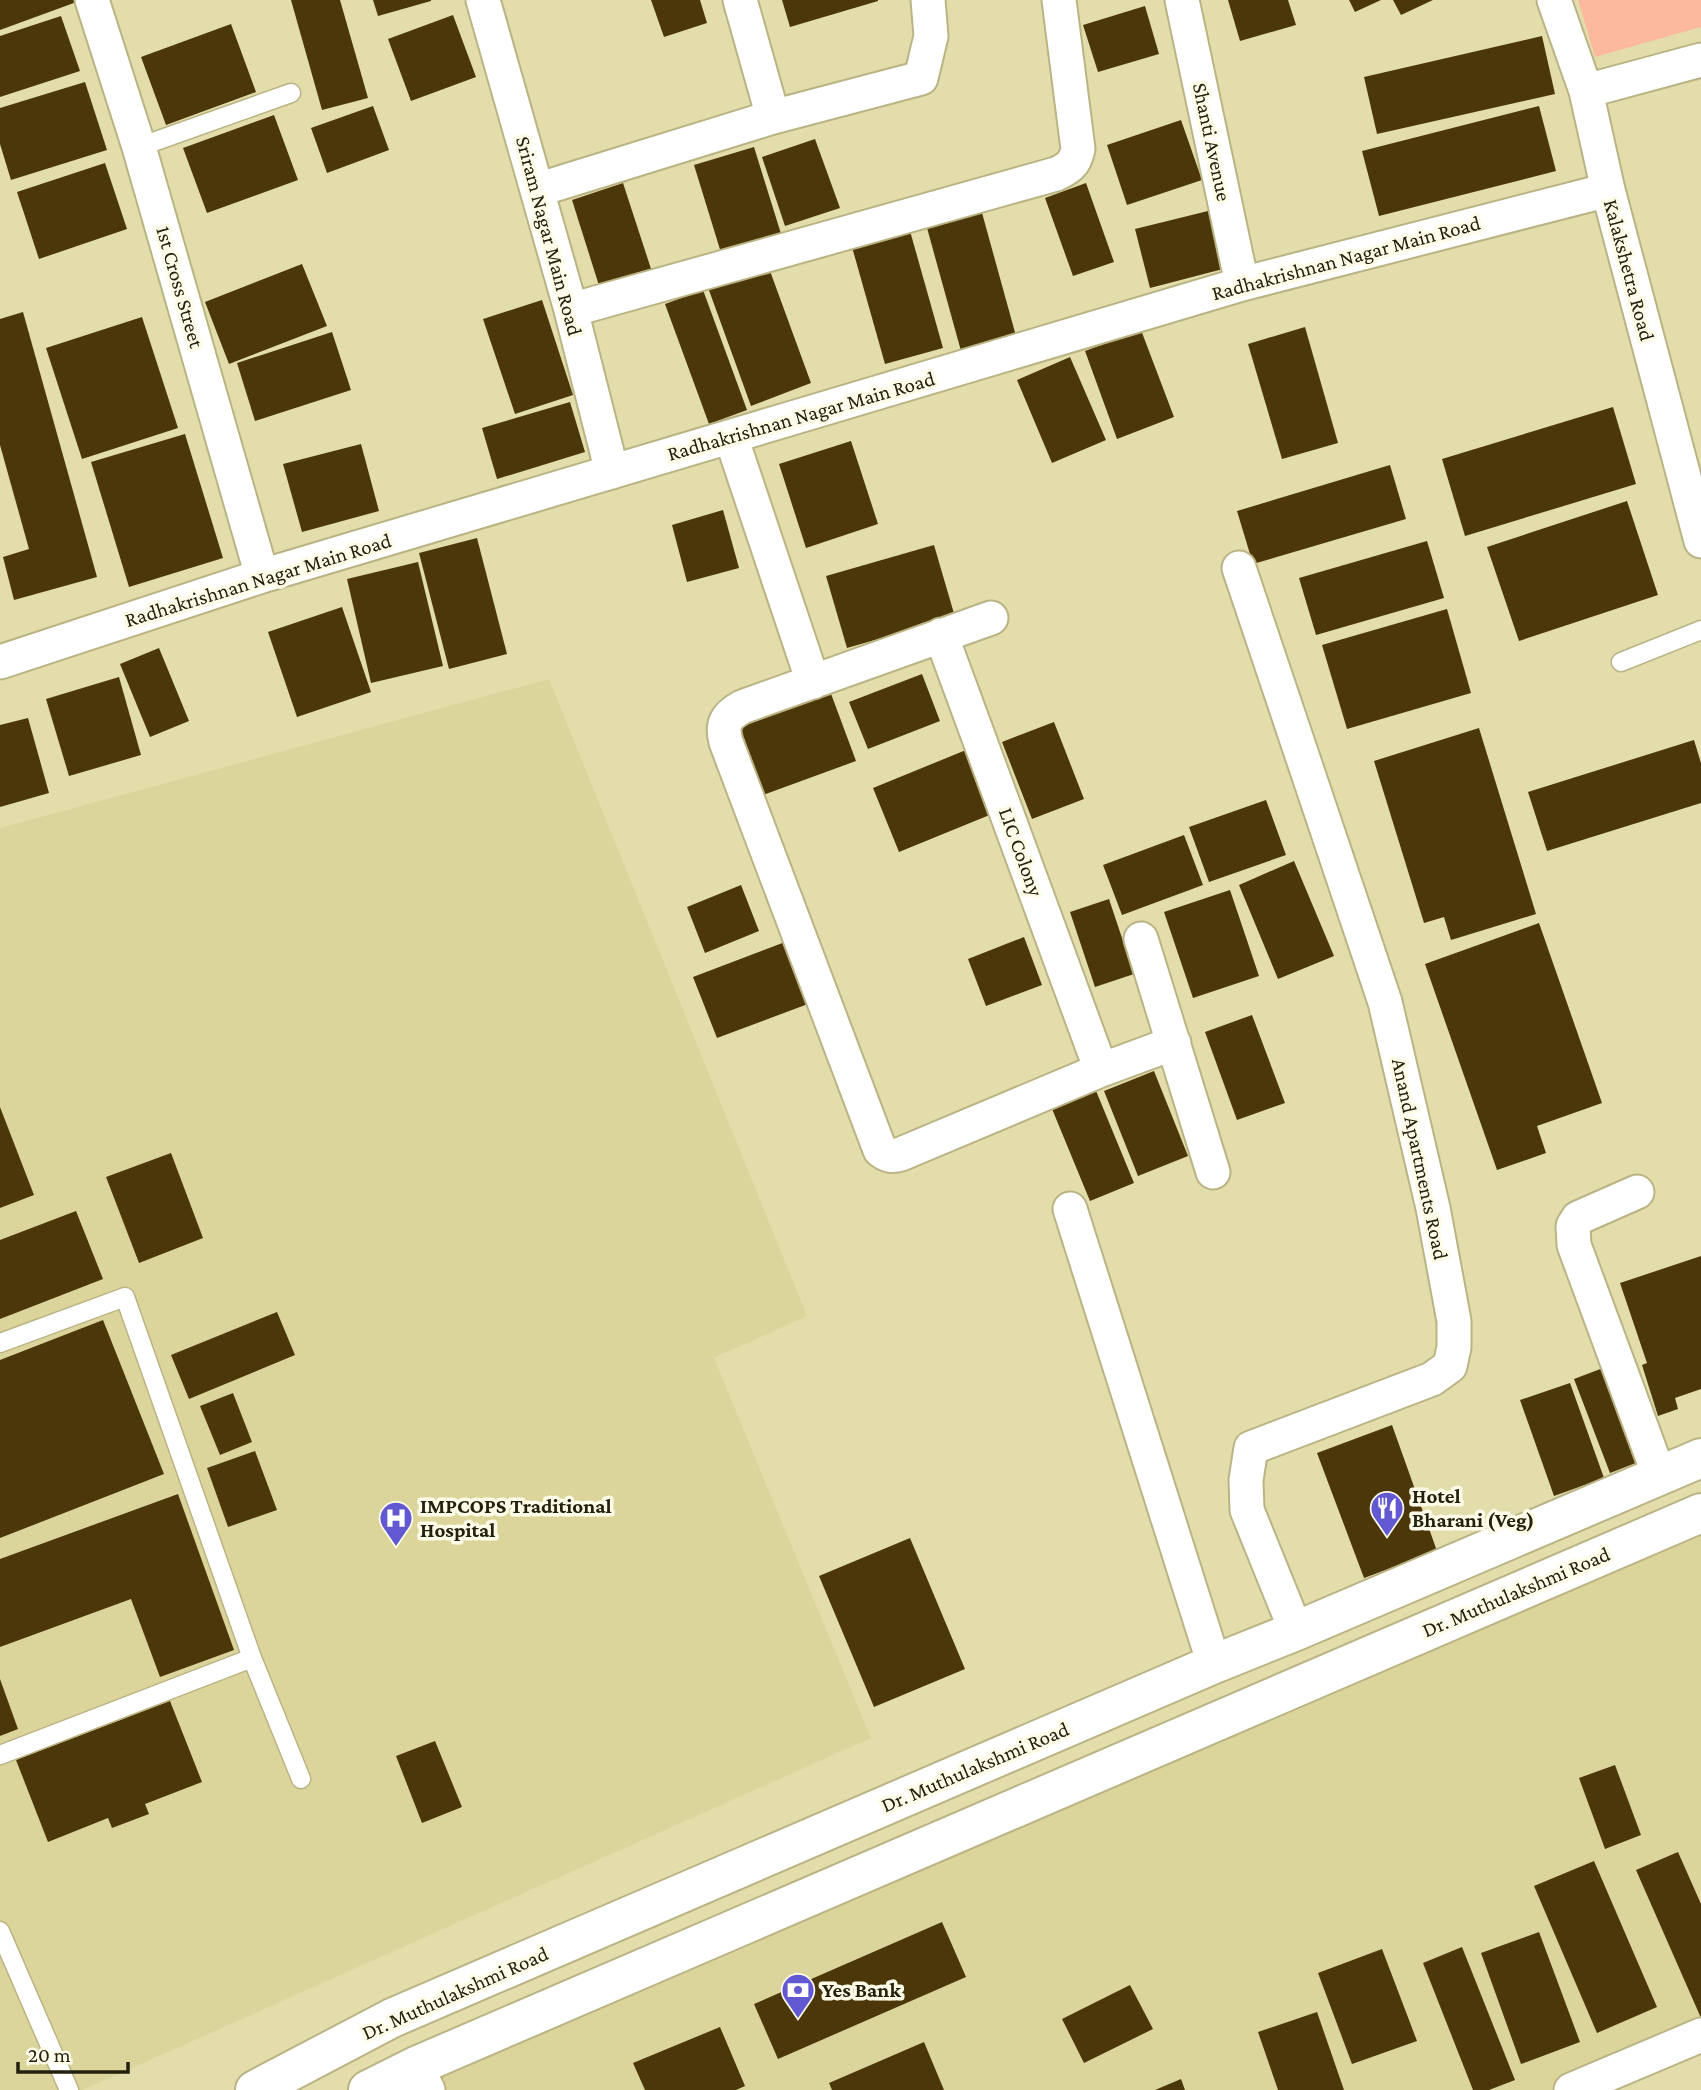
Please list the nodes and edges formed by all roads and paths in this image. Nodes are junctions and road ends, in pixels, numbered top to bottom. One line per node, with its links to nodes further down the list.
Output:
1 (92, 0): 12 (street, 1st Cross Street)
2 (483, 0): 13 (street, Sriram Nagar Main Road)
3 (740, 0): 11 (street)
4 (928, 0): 11 (street)
5 (1059, 0): 16 (street)
6 (1182, 0): 15 (street, Shanti Avenue)
7 (1554, 0): 9 (street, Kalakshetra Road)
8 (1701, 60): 9 (street)
9 (1586, 91): 14 (street, Kalakshetra Road)
10 (290, 93): 12 (lane)
11 (773, 117): 13 (street)
12 (139, 147): 21 (street, 1st Cross Street)
13 (537, 190): 16 (street, Sriram Nagar Main Road)
14 (1608, 190): 15 (street, Radhakrishnan Nagar Main Road); 19 (street, Kalakshetra Road)
15 (1242, 284): 17 (street, Radhakrishnan Nagar Main Road)
16 (571, 310): 18 (street, Sriram Nagar Main Road)
17 (731, 437): 18 (street, Radhakrishnan Nagar Main Road); 27 (street)
18 (612, 472): 21 (street, Radhakrishnan Nagar Main Road)
19 (1701, 541)
20 (1239, 568): 38 (street, Anand Apartments Road)
21 (262, 576): 25 (street, Radhakrishnan Nagar Main Road)
22 (991, 618): 24 (street)
23 (1701, 631): 26 (lane)
24 (941, 635): 27 (street); 30 (street, LIC Colony)
25 (0, 662)
26 (1621, 662)
27 (813, 682): 30 (street)
28 (1141, 939): 29 (street)
29 (1174, 1043): 30 (street); 31 (street)
30 (1101, 1070)
31 (1213, 1172)
32 (1637, 1192): 36 (street)
33 (1070, 1209): 40 (street)
34 (0, 1343): 39 (lane)
35 (1701, 1458): 36 (main road, Dr. Muthulakshmi Road)
36 (1659, 1475): 38 (main road, Dr. Muthulakshmi Road)
37 (1701, 1513): 45 (main road, Dr. Muthulakshmi Road)
38 (1296, 1631): 40 (main road, Dr. Muthulakshmi Road)
39 (252, 1658): 41 (lane); 42 (lane)
40 (1214, 1664): 47 (main road, Dr. Muthulakshmi Road)
41 (0, 1755)
42 (300, 1779)
43 (0, 1931): 46 (lane)
44 (1700, 2036): 49 (street)
45 (422, 2078): 48 (main road, Dr. Muthulakshmi Road)
46 (69, 2090)
47 (255, 2090)
48 (368, 2090)
49 (1571, 2090)

